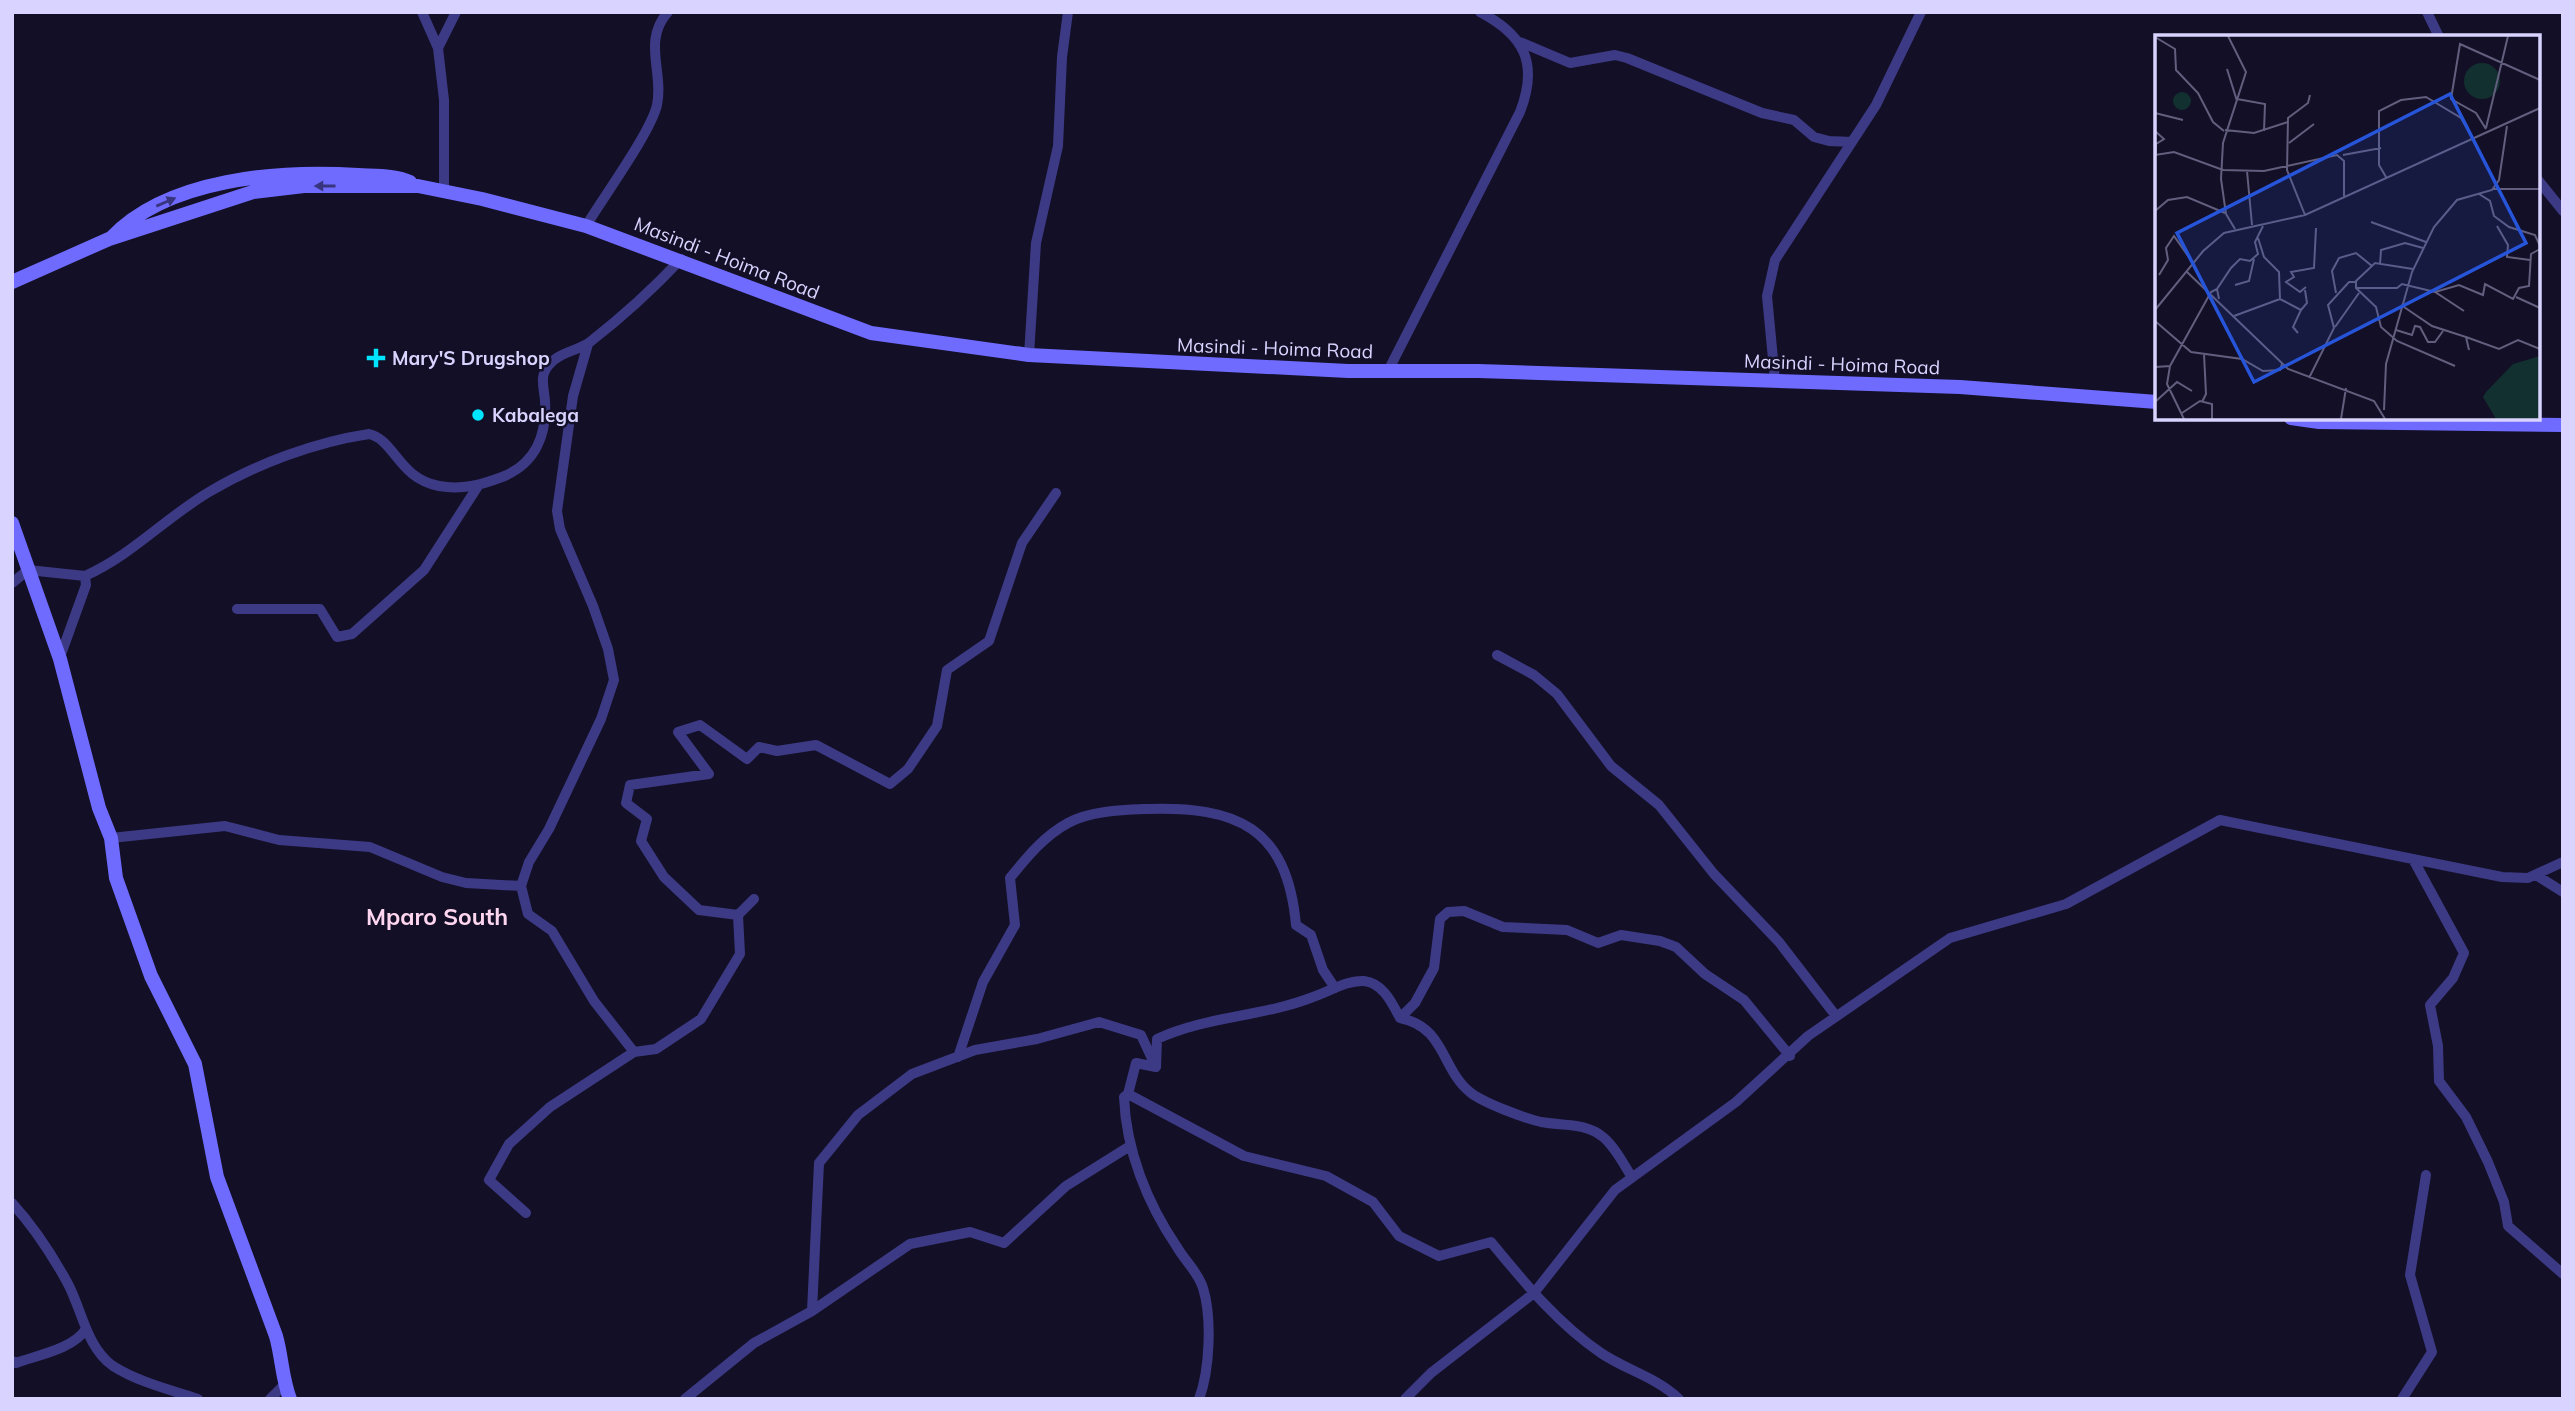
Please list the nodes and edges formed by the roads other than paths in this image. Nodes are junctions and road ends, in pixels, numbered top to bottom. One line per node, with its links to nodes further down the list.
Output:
1 (422, 12): 10 (street)
2 (456, 12): 10 (street)
3 (668, 12): 15 (street)
4 (1069, 12): 19 (street)
5 (1480, 12): 9 (street)
6 (1921, 12): 11 (street)
7 (2427, 12): 8 (street)
8 (2438, 35)
9 (1520, 42): 11 (street); 20 (street)
10 (438, 48): 13 (street)
11 (1852, 142): 21 (street)
12 (2540, 182): 14 (street)
13 (444, 190): 15 (main road, Masindi - Hoima Road); 17 (main road, Masindi - Hoima Road)
14 (2563, 211)
15 (586, 226): 16 (main road, Masindi - Hoima Road)
16 (681, 259): 18 (street); 19 (main road, Masindi - Hoima Road)
17 (12, 282)
18 (587, 344): 25 (street); 38 (street)
19 (1029, 355): 20 (main road, Masindi - Hoima Road)
20 (1388, 371): 21 (main road, Masindi - Hoima Road)
21 (1775, 380): 22 (main road, Masindi - Hoima Road)
22 (2155, 402)
23 (2305, 420): 24 (main road)
24 (2563, 425)
25 (478, 486): 29 (street); 31 (street)
26 (1056, 493): 41 (street)
27 (12, 523): 28 (main road)
28 (28, 570): 29 (street); 30 (street); 33 (main road)
29 (85, 576): 33 (street)
30 (12, 583)
31 (237, 609)
32 (1497, 655): 43 (street)
33 (60, 659): 34 (main road)
34 (111, 838): 38 (street); 60 (main road)
35 (2413, 859): 37 (street); 43 (street); 55 (street)
36 (2563, 862): 37 (street)
37 (2536, 875): 39 (street)
38 (521, 886): 45 (street)
39 (2563, 892)
40 (754, 899): 41 (street)
41 (738, 915): 45 (street)
42 (1335, 988): 44 (street); 47 (street); 48 (street)
43 (1836, 1016): 46 (street)
44 (1400, 1018): 46 (street); 52 (street)
45 (634, 1052): 54 (street)
46 (1790, 1056): 52 (street)
47 (958, 1057): 48 (street); 57 (street)
48 (1156, 1067): 49 (street)
49 (1128, 1094): 50 (street); 56 (street)
50 (1130, 1146): 57 (street); 64 (street)
51 (2426, 1175): 67 (street)
52 (1631, 1176): 56 (street)
53 (12, 1203): 58 (street)
54 (526, 1213)
55 (2563, 1274)
56 (1534, 1293): 65 (street); 66 (street)
57 (812, 1311): 63 (street)
58 (86, 1329): 59 (street); 61 (street)
59 (12, 1360)
60 (287, 1392): 62 (street)
61 (198, 1399)
62 (270, 1399)
63 (685, 1399)
64 (1199, 1399)
65 (1405, 1399)
66 (1679, 1399)
67 (2402, 1399)

